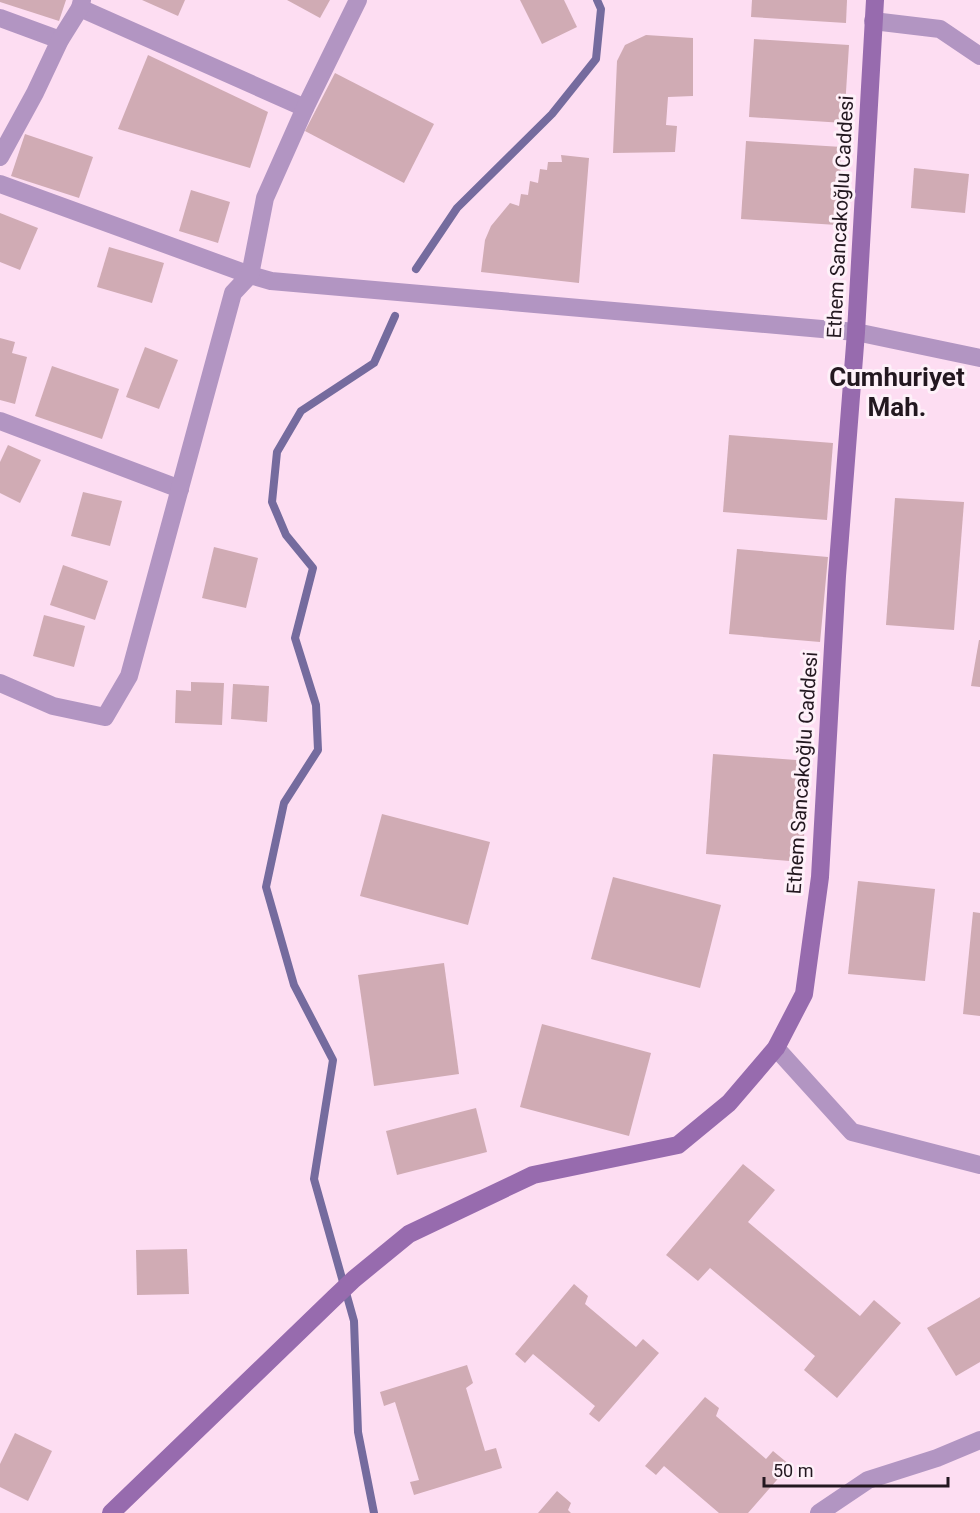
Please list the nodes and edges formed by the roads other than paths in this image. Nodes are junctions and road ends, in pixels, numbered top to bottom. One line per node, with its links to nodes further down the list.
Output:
1 (358, 0): 8 (street)
2 (875, 0): 5 (street, Ethem Sancakoğlu Caddesi)
3 (81, 4): 6 (street); 8 (street)
4 (0, 18): 6 (street)
5 (873, 21): 7 (street); 12 (street, Ethem Sancakoğlu Caddesi)
6 (60, 40): 9 (street)
7 (980, 56)
8 (305, 108): 11 (street)
9 (0, 157)
10 (0, 184): 11 (street)
11 (250, 275): 12 (street); 15 (street)
12 (856, 332): 13 (street); 17 (street, Ethem Sancakoğlu Caddesi)
13 (980, 358)
14 (0, 421): 15 (street)
15 (180, 489): 16 (street)
16 (0, 683)
17 (776, 1048): 18 (street); 20 (street, Ethem Sancakoğlu Caddesi)
18 (980, 1165)
19 (980, 1440): 21 (street)
20 (111, 1513)
21 (819, 1513)

